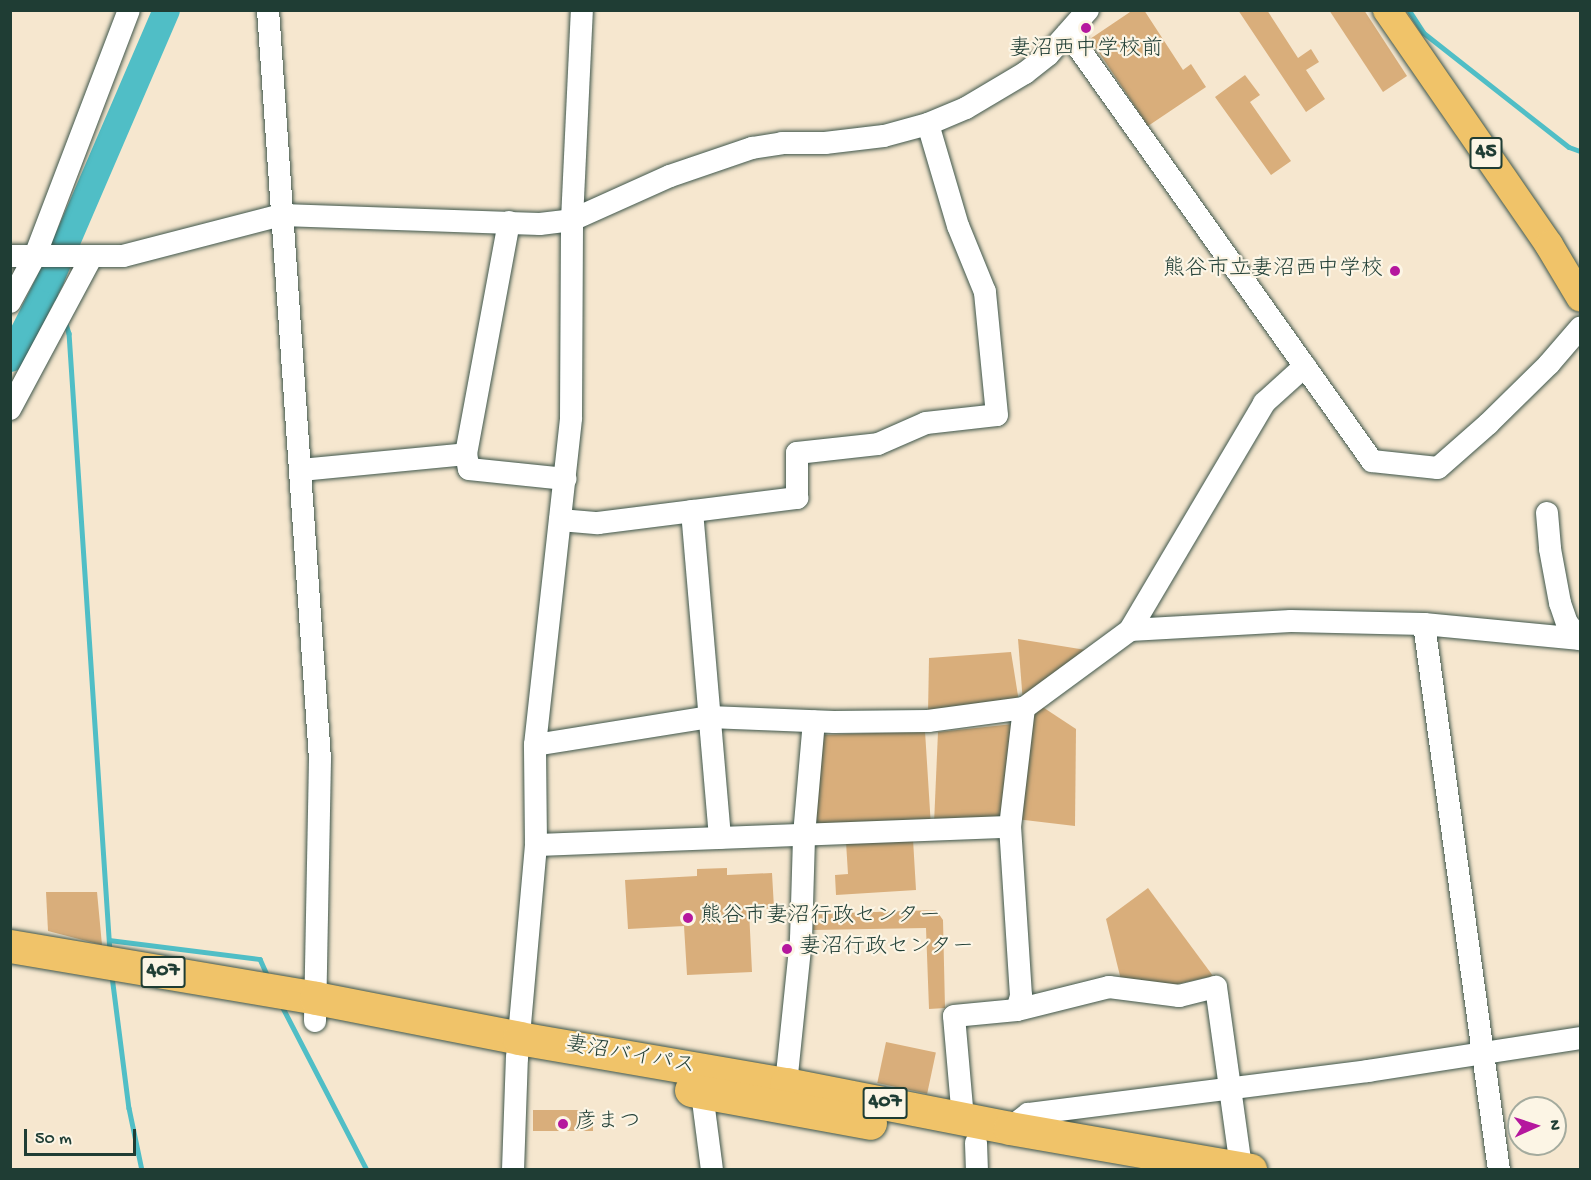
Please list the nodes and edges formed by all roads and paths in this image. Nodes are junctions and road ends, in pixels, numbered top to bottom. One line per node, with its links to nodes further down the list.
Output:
1 (129, 10): 12 (street)
2 (268, 10): 8 (street)
3 (582, 10): 9 (street)
4 (1088, 10): 6 (street)
5 (1387, 10): 14 (main road, 45)
6 (1068, 33): 7 (street); 17 (street)
7 (928, 124): 9 (street); 22 (street)
8 (282, 215): 10 (street); 13 (street); 20 (street)
9 (572, 220): 10 (street); 21 (street)
10 (509, 222): 19 (street)
11 (10, 256): 12 (street)
12 (35, 256): 13 (street); 15 (street)
13 (83, 258): 18 (street)
14 (1581, 297)
15 (10, 302)
16 (1581, 328): 17 (street)
17 (1305, 366): 26 (street)
18 (10, 409)
19 (466, 454): 20 (street); 21 (street)
20 (301, 470): 38 (street)
21 (565, 478): 24 (street)
22 (692, 511): 24 (street); 29 (street)
23 (1547, 513): 27 (street)
24 (560, 520): 31 (street)
25 (1424, 624): 26 (street); 27 (street); 42 (street)
26 (1130, 630): 28 (street)
27 (1580, 639)
28 (1024, 708): 30 (street); 32 (street)
29 (709, 717): 30 (street); 31 (street); 34 (street)
30 (814, 721): 33 (street)
31 (535, 745): 35 (street)
32 (1010, 826): 33 (street); 39 (street)
33 (804, 835): 34 (street); 43 (street)
34 (720, 838): 35 (street)
35 (536, 845): 41 (street)
36 (10, 946): 38 (highway, 妻沼バイパス / 407)
37 (10, 969): 38 (highway, 妻沼バイパス / 407)
38 (316, 1010): 41 (highway, 妻沼バイパス / 407)
39 (1017, 1010): 44 (street); 47 (street)
40 (1581, 1038): 42 (street)
41 (518, 1048): 43 (highway, 妻沼バイパス / 407); 45 (highway, 妻沼バイパス / 407); 49 (street)
42 (1483, 1054): 44 (street); 52 (street)
43 (786, 1084): 47 (highway, 妻沼バイパス / 407)
44 (1228, 1090): 46 (street); 48 (street)
45 (702, 1093): 47 (highway, 妻沼バイパス / 407); 50 (street)
46 (1010, 1128): 47 (highway, 妻沼バイパス / 407); 48 (highway, 妻沼バイパス / 407)
47 (972, 1144): 51 (highway, 妻沼バイパス / 407)
48 (1245, 1169)
49 (513, 1170)
50 (711, 1170)
51 (1126, 1170)
52 (1499, 1170)

